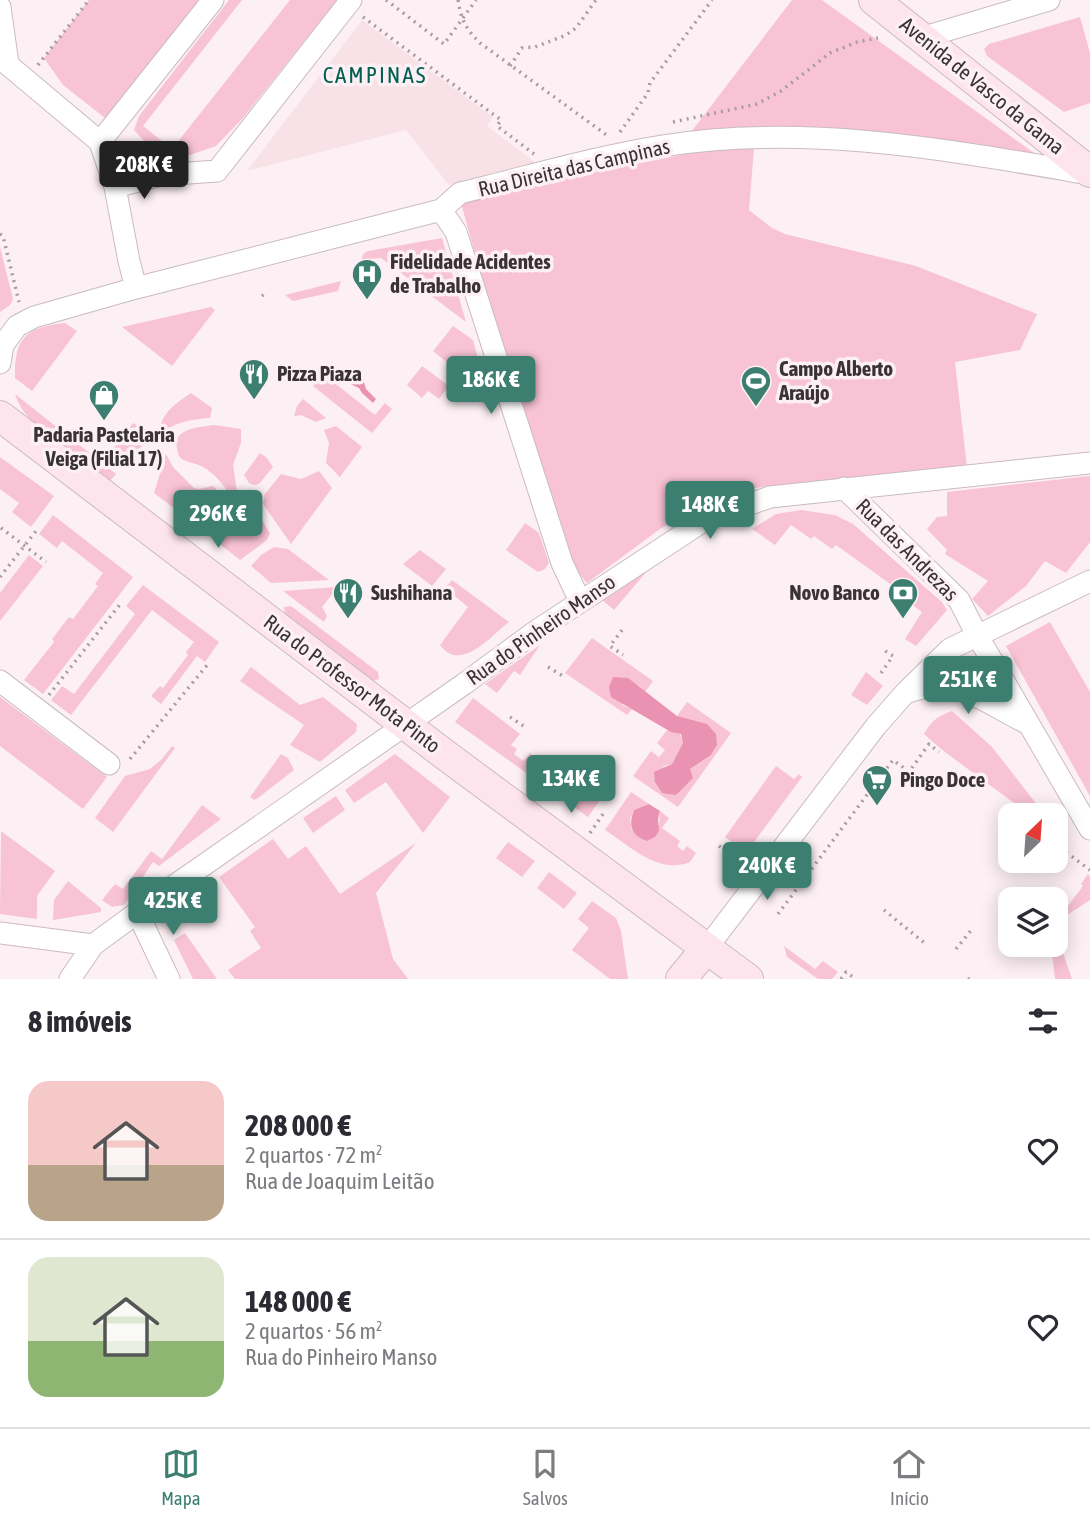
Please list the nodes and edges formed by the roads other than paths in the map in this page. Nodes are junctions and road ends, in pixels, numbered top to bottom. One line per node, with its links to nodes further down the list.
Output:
1 (213, 0): 8 (street)
2 (874, 0): 6 (street, Avenida de Vasco da Gama)
3 (1049, 0): 6 (street)
4 (349, 2): 10 (street)
5 (0, 7): 7 (street)
6 (921, 38): 9 (street, Avenida de Vasco da Gama)
7 (4, 61): 8 (street)
8 (100, 142): 10 (street)
9 (1090, 173): 11 (street, Rua Direita das Campinas)
10 (113, 180): 12 (street)
11 (441, 210): 12 (street, Rua Direita das Campinas); 18 (street)
12 (136, 288): 13 (street, Rua Direita das Campinas)
13 (1, 351)
14 (0, 416): 22 (street, Rua do Professor Mota Pinto)
15 (1090, 463): 16 (street, Rua do Pinheiro Manso)
16 (844, 488): 18 (street, Rua do Pinheiro Manso); 19 (street, Rua das Andrezas)
17 (1088, 586): 19 (street)
18 (580, 601): 22 (street, Rua do Pinheiro Manso)
19 (977, 635): 21 (street); 23 (street, Rua das Andrezas)
20 (0, 681): 24 (street)
21 (906, 692): 23 (street); 29 (street)
22 (405, 724): 26 (street, Rua do Pinheiro Manso); 29 (street, Rua do Professor Mota Pinto)
23 (1029, 724): 25 (street, Rua das Andrezas)
24 (118, 763)
25 (1090, 829)
26 (138, 914): 28 (street, Rua do Pinheiro Manso); 31 (street)
27 (0, 933): 28 (street)
28 (93, 946): 30 (street, Rua do Pinheiro Manso)
29 (706, 949): 32 (street); 33 (street, Rua do Professor Mota Pinto)
30 (70, 979)
31 (169, 979)
32 (681, 979)
33 (748, 979)

